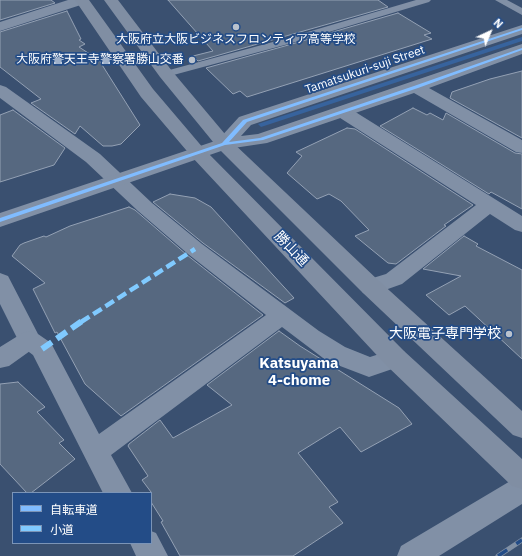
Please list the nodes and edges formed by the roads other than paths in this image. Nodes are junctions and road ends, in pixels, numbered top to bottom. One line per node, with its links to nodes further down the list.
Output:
1 (82, 0): 6 (street); 15 (main road, 勝山通)
2 (110, 0): 9 (main road, 勝山通)
3 (426, 0): 9 (lane)
4 (500, 0): 5 (lane)
5 (522, 12)
6 (0, 27)
7 (522, 30): 13 (street, Tamatsukuri-suji Street)
8 (518, 53): 10 (street, Tamatsukuri-suji Street)
9 (166, 74): 13 (main road, 勝山通)
10 (416, 87): 12 (street, Tamatsukuri-suji Street); 14 (street)
11 (0, 90): 16 (street)
12 (343, 112): 13 (street, Tamatsukuri-suji Street); 17 (street)
13 (224, 144): 15 (street, Tamatsukuri-suji Street); 21 (main road, 勝山通)
14 (522, 148)
15 (198, 153): 16 (street, Tamatsukuri-suji Street); 24 (main road, 勝山通)
16 (116, 180): 18 (street, Tamatsukuri-suji Street); 22 (street)
17 (489, 204): 19 (street); 21 (street)
18 (0, 220)
19 (522, 225)
20 (0, 281): 23 (street)
21 (371, 287): 26 (main road, 勝山通)
22 (282, 315): 24 (street); 27 (street)
23 (29, 340): 25 (street); 27 (street)
24 (396, 358): 28 (main road, 勝山通)
25 (0, 359)
26 (522, 427)
27 (95, 452): 30 (street)
28 (522, 477)
29 (522, 489): 33 (street)
30 (117, 492)
31 (146, 544): 32 (street)
32 (153, 556)
33 (412, 556)

